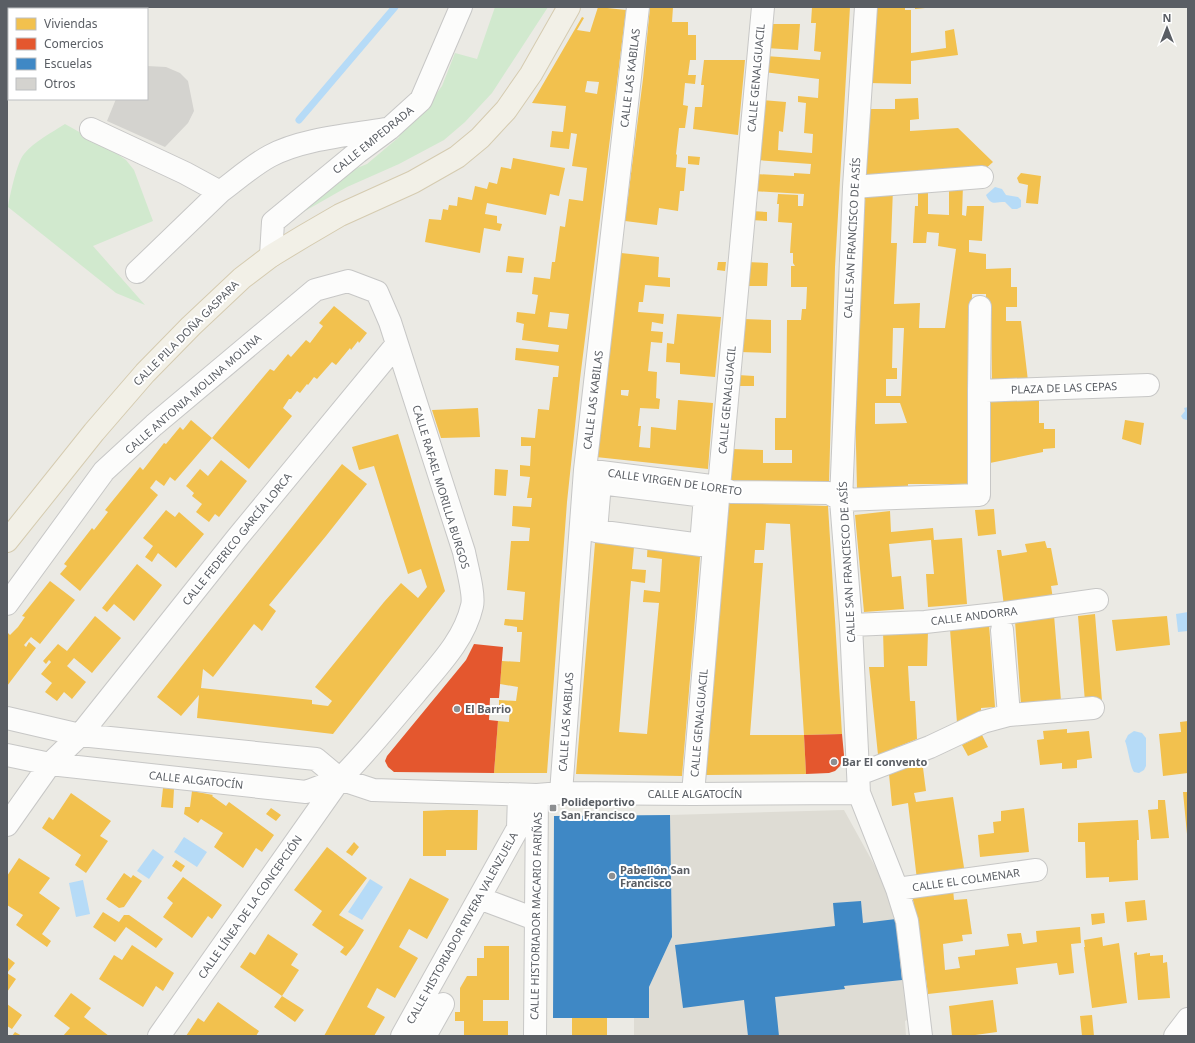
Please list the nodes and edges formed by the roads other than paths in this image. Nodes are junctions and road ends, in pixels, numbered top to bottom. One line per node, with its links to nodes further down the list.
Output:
1 (461, 7): 7 (street, CALLE EMPEDRADA)
2 (569, 7): 11 (main road, CALLE PILA DOÑA GASPARA)
3 (638, 7): 17 (street, CALLE LAS KABILAS)
4 (763, 7): 18 (street, CALLE GENALGUACIL)
5 (866, 7): 9 (street, CALLE SAN FRANCISCO DE ASÍS)
6 (91, 129): 10 (street)
7 (389, 129): 10 (street); 11 (street, CALLE EMPEDRADA)
8 (982, 177): 9 (street)
9 (854, 187): 19 (street, CALLE SAN FRANCISCO DE ASÍS)
10 (220, 192): 12 (street)
11 (271, 256): 21 (main road, CALLE PILA DOÑA GASPARA)
12 (137, 272)
13 (980, 307): 16 (street)
14 (397, 344): 23 (street, CALLE ANTONIA MOLINA MOLINA); 29 (street, CALLE FEDERICO GARCÍA LORCA); 32 (street, CALLE RAFAEL MORILLA BURGOS)
15 (1148, 385): 16 (street, PLAZA DE LAS CEPAS)
16 (979, 391): 19 (street, CALLE VIRGEN DE LORETO)
17 (585, 470): 18 (street, CALLE VIRGEN DE LORETO); 34 (street, CALLE LAS KABILAS)
18 (719, 487): 19 (street, CALLE VIRGEN DE LORETO); 35 (street, CALLE GENALGUACIL)
19 (842, 500): 24 (street, CALLE SAN FRANCISCO DE ASÍS)
20 (596, 531): 20 (street)
21 (7, 541)
22 (1098, 600): 24 (street, CALLE ANDORRA)
23 (7, 604)
24 (851, 625): 33 (street, CALLE SAN FRANCISCO DE ASÍS)
25 (1002, 630): 27 (street)
26 (1093, 708): 27 (street)
27 (1010, 715): 33 (street)
28 (7, 718): 29 (street, CALLE ALGATOCÍN)
29 (80, 735): 31 (street); 32 (street, CALLE ALGATOCÍN)
30 (7, 755): 31 (street, CALLE ALGATOCÍN)
31 (50, 764): 32 (street, CALLE ALGATOCÍN); 37 (street)
32 (340, 778): 36 (street, CALLE ALGATOCÍN); 43 (street, CALLE LÍNEA DE LA CONCEPCIÓN)
33 (859, 784): 35 (street, CALLE ALGATOCÍN); 39 (street, CALLE SAN FRANCISCO DE ASÍS)
34 (561, 793): 35 (street, CALLE ALGATOCÍN); 36 (street, CALLE ALGATOCÍN)
35 (693, 794)
36 (528, 795): 40 (street, CALLE HISTORIADOR RIVERA VALENZUELA); 41 (street, CALLE HISTORIADOR MACARIO FARIÑAS)
37 (7, 825)
38 (1036, 870): 39 (street, CALLE EL COLMENAR)
39 (897, 889): 48 (street, CALLE SAN FRANCISCO DE ASÍS)
40 (479, 898): 41 (street); 44 (street, CALLE HISTORIADOR RIVERA VALENZUELA)
41 (535, 919): 47 (street, CALLE HISTORIADOR MACARIO FARIÑAS)
42 (1188, 1019): 49 (street)
43 (159, 1036)
44 (402, 1036)
45 (425, 1036): 46 (street)
46 (444, 1036)
47 (535, 1036)
48 (920, 1036)
49 (1175, 1036)

